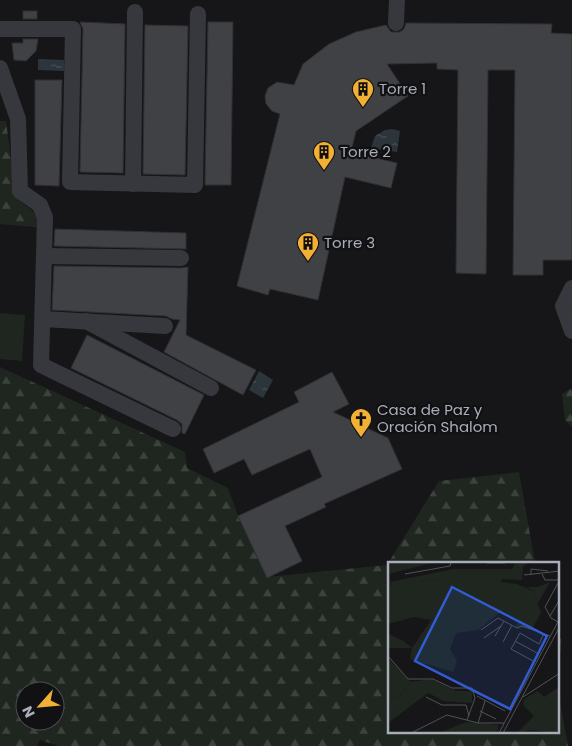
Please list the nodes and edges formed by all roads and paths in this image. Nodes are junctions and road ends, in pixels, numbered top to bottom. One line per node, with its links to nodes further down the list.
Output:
1 (397, 0): 4 (street)
2 (135, 12): 7 (street)
3 (198, 14): 7 (street)
4 (396, 23)
5 (0, 29): 7 (street)
6 (0, 68): 8 (street)
7 (133, 184)
8 (44, 256): 9 (street); 11 (street)
9 (181, 258)
10 (572, 288): 14 (street)
11 (43, 319): 12 (street); 16 (street)
12 (86, 321): 13 (street); 15 (street)
13 (165, 326)
14 (572, 331)
15 (210, 388)
16 (173, 429)

